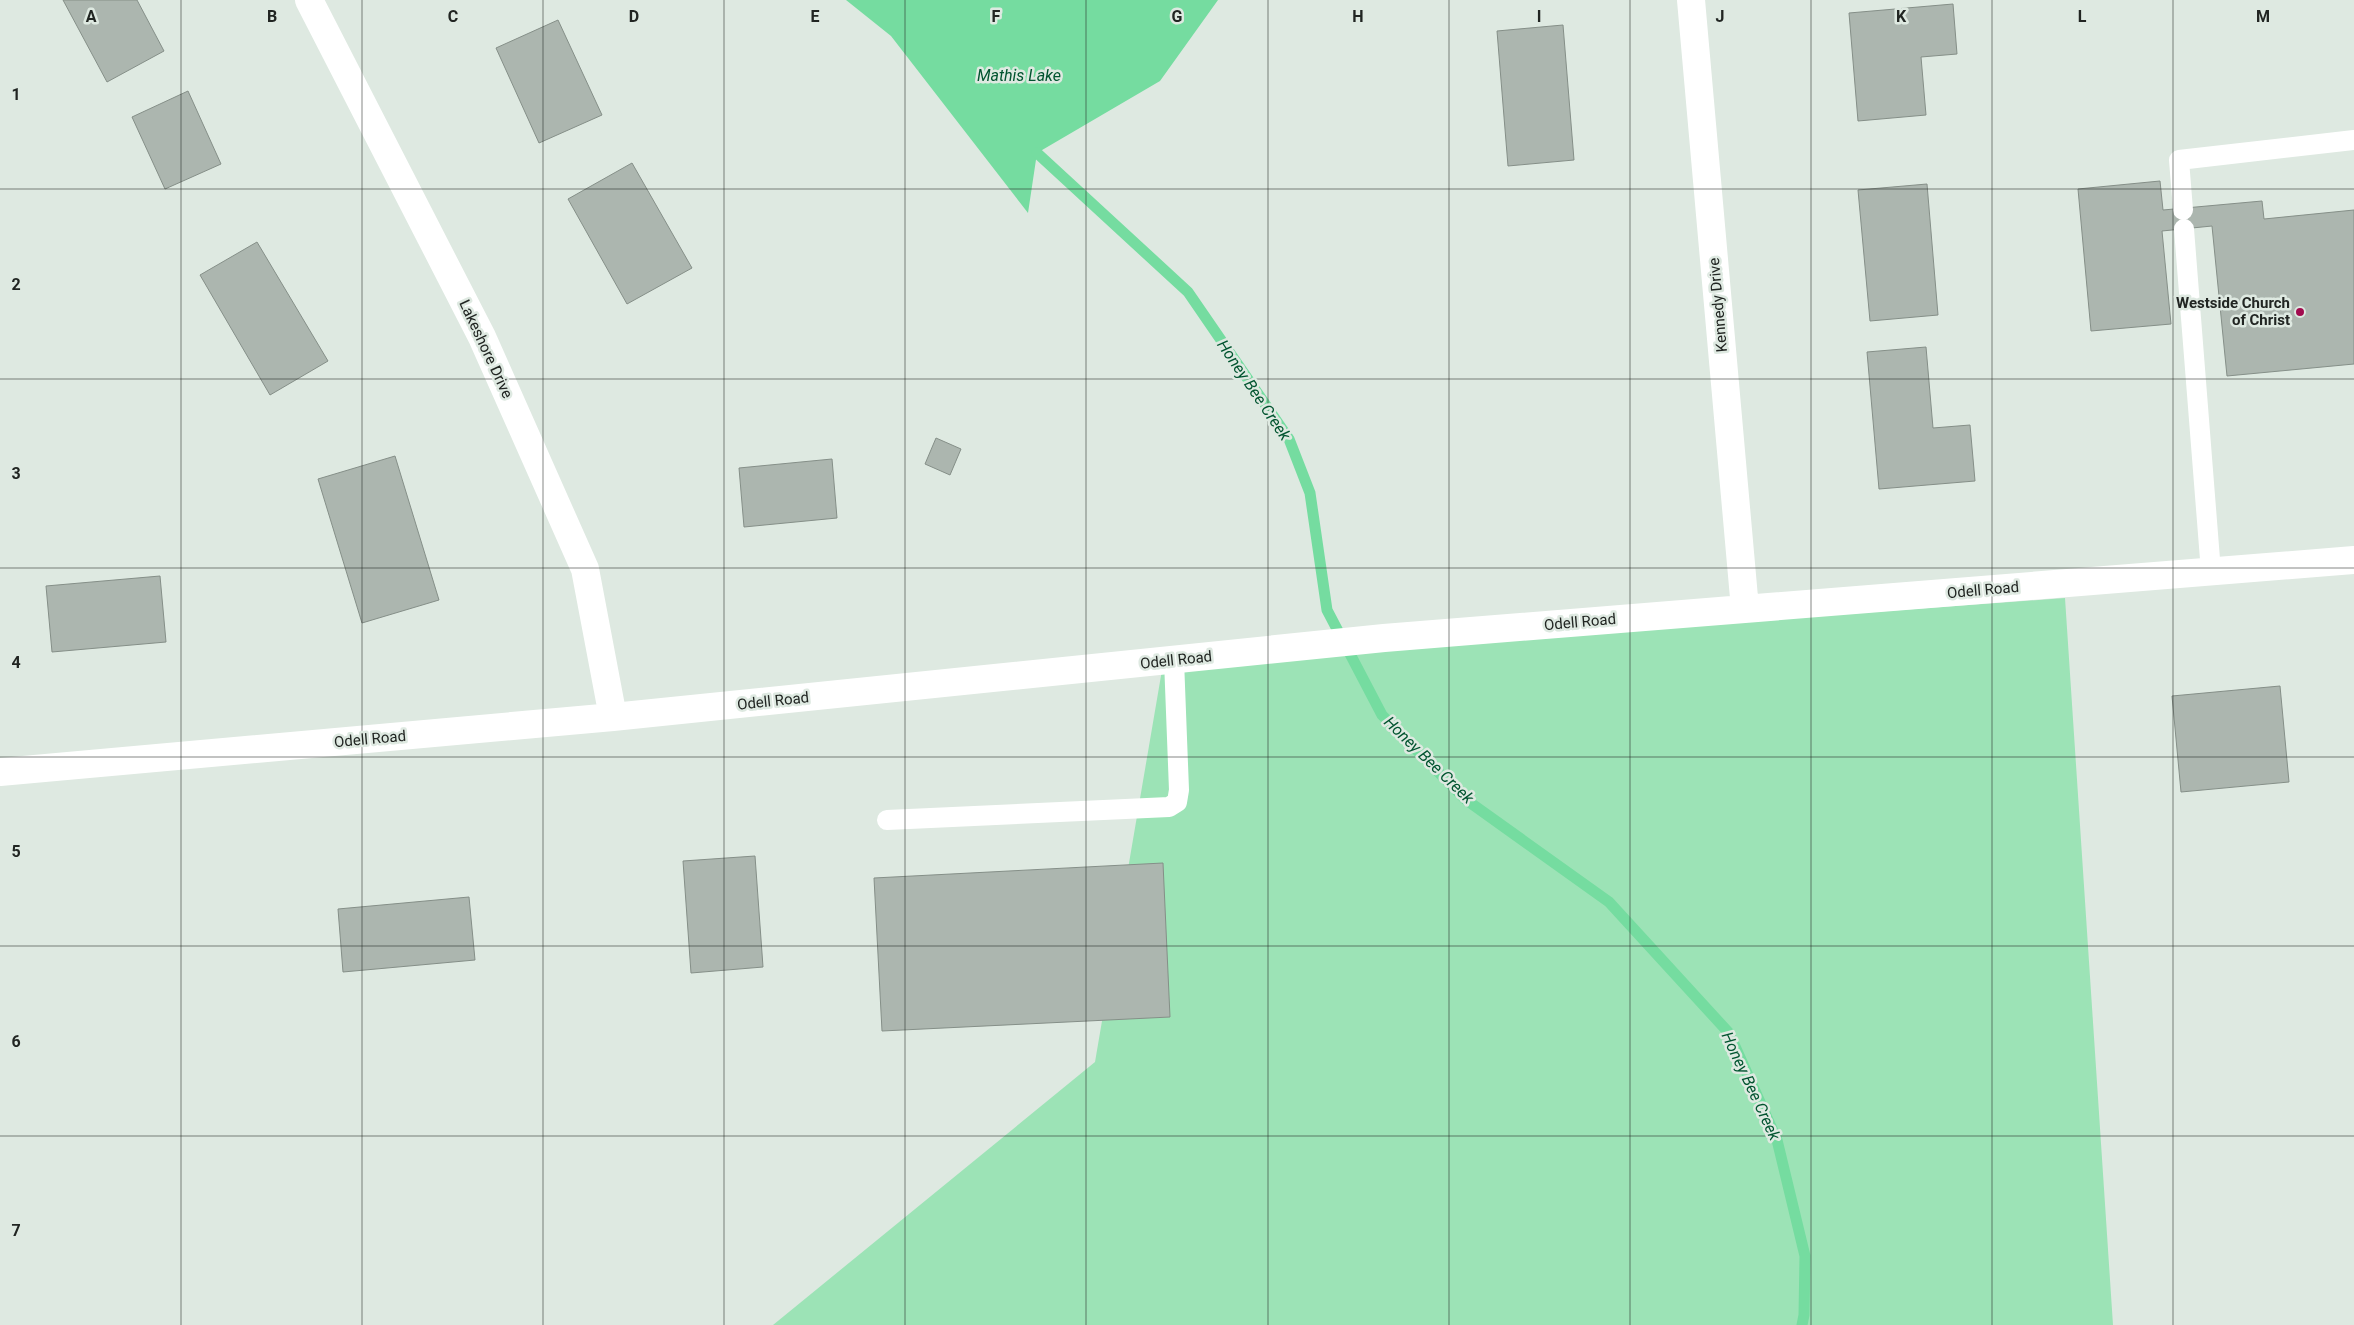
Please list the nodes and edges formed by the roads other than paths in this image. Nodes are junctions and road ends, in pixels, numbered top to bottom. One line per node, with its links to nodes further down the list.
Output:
1 (309, 0): 8 (street, Lakeshore Drive)
2 (1691, 0): 6 (street, Kennedy Drive)
3 (2354, 140): 5 (lane)
4 (2354, 560): 5 (street, Odell Road)
5 (2212, 572): 6 (street, Odell Road)
6 (1745, 609): 7 (street, Odell Road)
7 (1174, 660): 8 (street, Odell Road); 10 (lane)
8 (613, 717): 9 (street, Odell Road)
9 (0, 772)
10 (887, 820)

